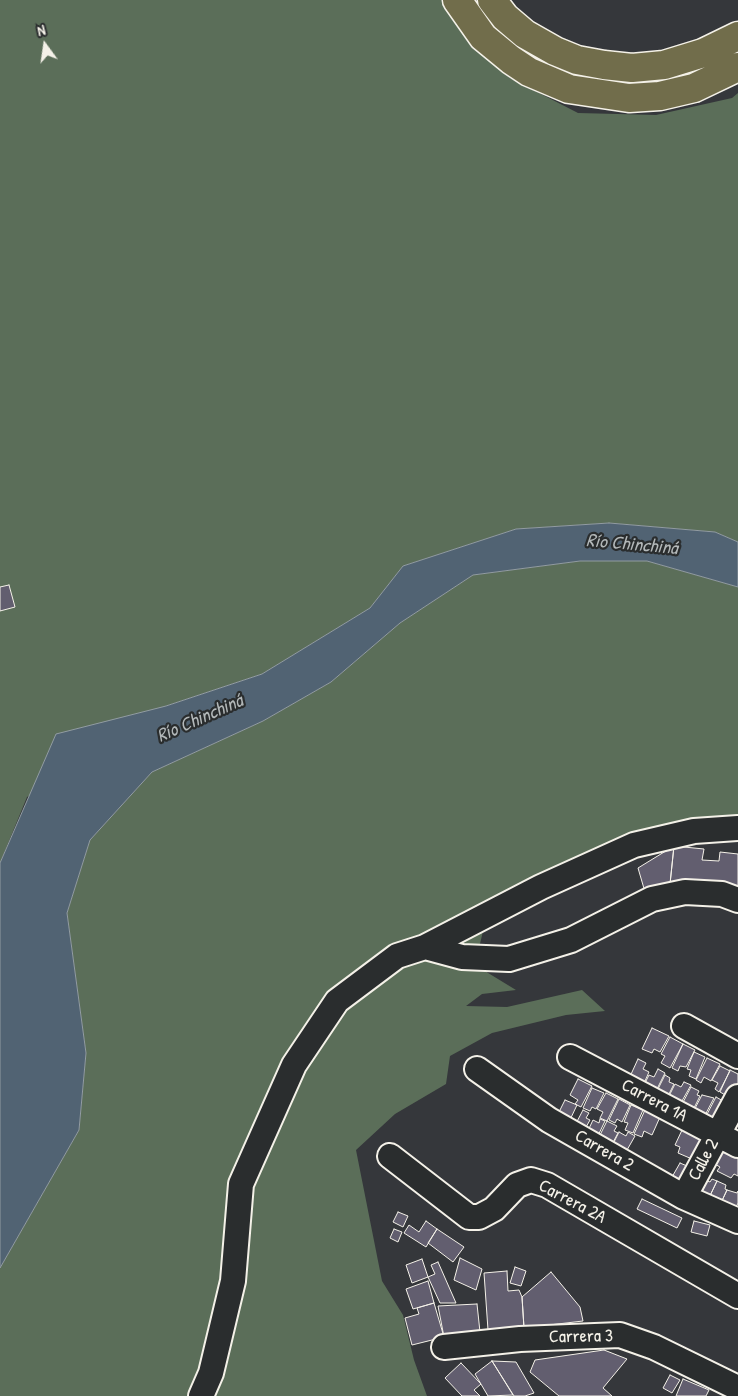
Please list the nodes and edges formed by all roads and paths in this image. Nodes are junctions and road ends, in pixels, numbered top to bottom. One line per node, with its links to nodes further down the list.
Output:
1 (457, 0): 4 (highway)
2 (492, 0): 3 (highway)
3 (738, 36)
4 (738, 67)
5 (738, 828): 7 (street)
6 (738, 900): 7 (street)
7 (425, 947): 21 (street)
8 (684, 1026): 9 (street)
9 (738, 1056)
10 (570, 1057): 13 (street, Carrera 1A)
11 (477, 1069): 16 (street, Carrera 2)
12 (738, 1096): 13 (street, Calle 2)
13 (717, 1134): 14 (street, Carrera 1A); 16 (street, Calle 2)
14 (738, 1146)
15 (390, 1156): 18 (street, Carrera 2A)
16 (684, 1197): 17 (street, Carrera 2)
17 (738, 1221)
18 (738, 1296)
19 (444, 1347): 20 (street, Carrera 3)
20 (733, 1385)
21 (201, 1396)

